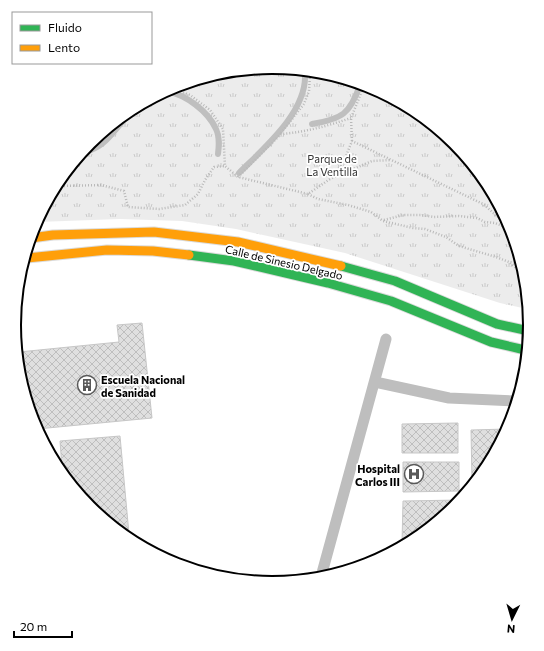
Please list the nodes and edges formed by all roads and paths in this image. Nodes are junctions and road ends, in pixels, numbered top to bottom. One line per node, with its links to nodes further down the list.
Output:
1 (310, 78): 5 (path)
2 (362, 91): 4 (path)
3 (182, 92): 8 (path)
4 (350, 118): 5 (path); 6 (path)
5 (281, 134): 9 (path)
6 (352, 141): 7 (path); 10 (path)
7 (391, 160): 10 (path); 13 (path)
8 (225, 166): 9 (path); 11 (path)
9 (238, 177): 12 (path)
10 (330, 179): 12 (path)
11 (63, 186)
12 (308, 194): 14 (path)
13 (499, 217)
14 (383, 221): 15 (path); 18 (path)
15 (502, 225)
16 (37, 237): 21 (main road, Calle de Sinesio Delgado)
17 (31, 257): 23 (main road, Calle de Sinesio Delgado)
18 (509, 262): 19 (path); 20 (path)
19 (514, 263)
20 (516, 267)
21 (523, 330)
22 (386, 339): 24 (lane)
23 (522, 349)
24 (375, 382): 25 (lane); 26 (lane)
25 (511, 401)
26 (323, 572)

